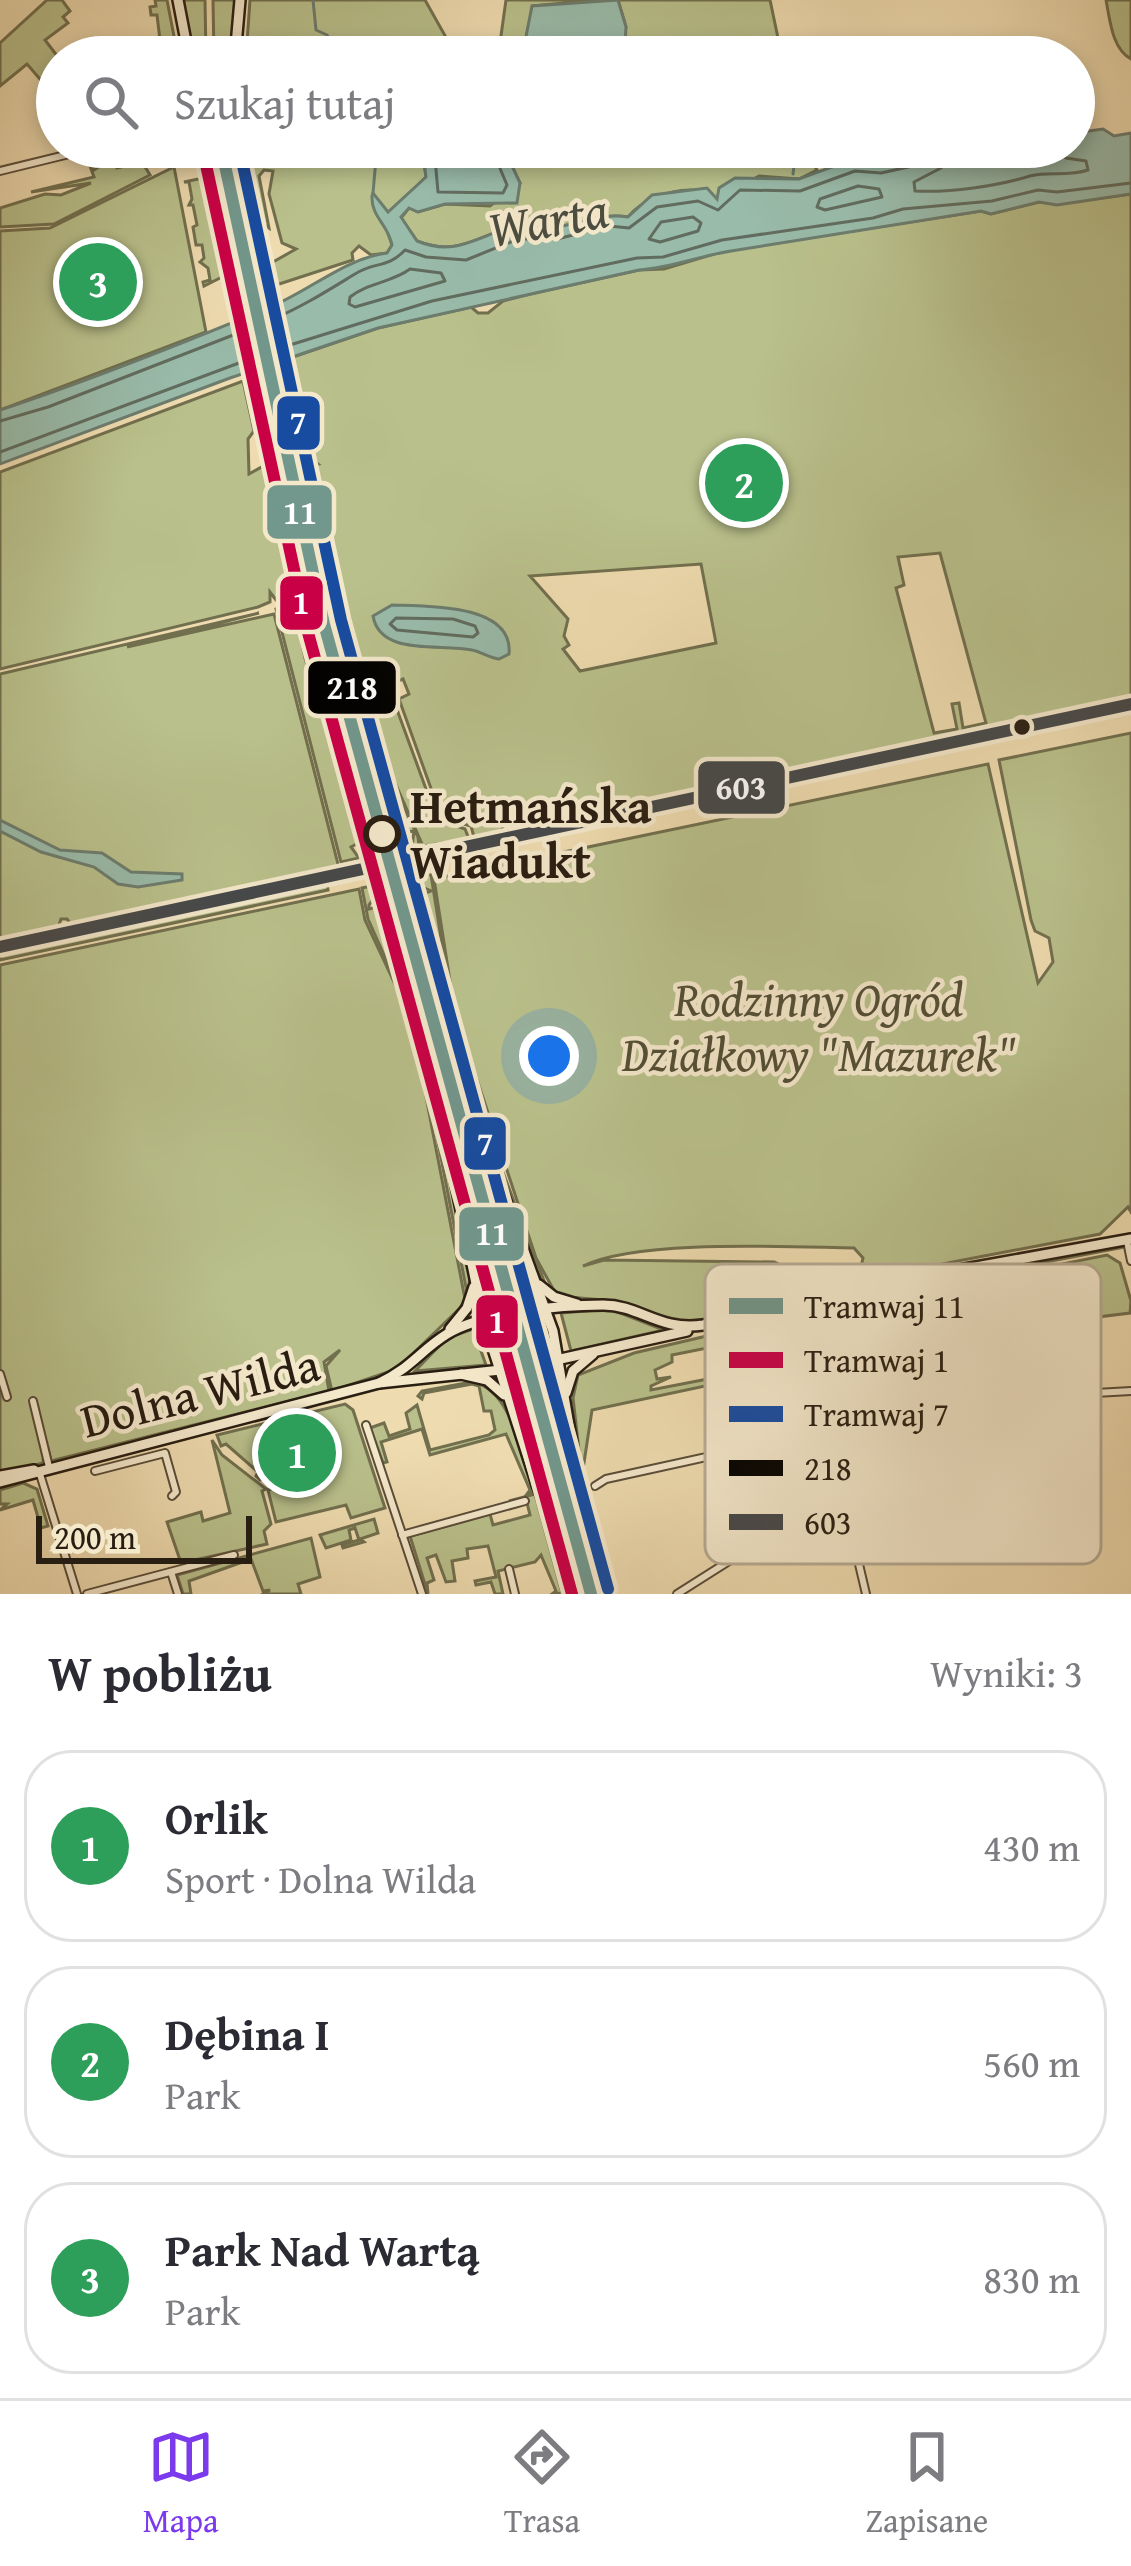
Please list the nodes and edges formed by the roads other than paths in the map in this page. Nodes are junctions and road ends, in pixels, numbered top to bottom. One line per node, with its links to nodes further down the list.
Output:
1 (178, 0): 3 (main road)
2 (239, 0): 4 (main road)
3 (185, 36)
4 (236, 36)
5 (36, 162): 8 (street)
6 (213, 168): 11 (main road, bridge)
7 (238, 168): 12 (main road, bridge)
8 (0, 171)
9 (1131, 704): 10 (main road)
10 (0, 946)
11 (425, 1033): 17 (main road); 44 (main road, bridge)
12 (449, 1045): 16 (main road); 46 (main road, bridge)
13 (1129, 1240): 14 (street); 15 (main road)
14 (1131, 1261)
15 (994, 1264)
16 (532, 1274): 18 (main road); 19 (main road)
17 (474, 1276): 20 (main road); 22 (main road)
18 (588, 1306): 19 (main road); 21 (main road)
19 (546, 1310): 20 (main road, Dolna Wilda); 24 (main road)
20 (484, 1322): 22 (main road, Dolna Wilda); 25 (main road)
21 (703, 1325): 23 (main road)
22 (442, 1337): 28 (main road, Dolna Wilda)
23 (603, 1350): 24 (main road); 32 (main road)
24 (558, 1358): 25 (main road, Dolna Wilda); 32 (main road)
25 (499, 1369): 26 (main road, Dolna Wilda); 34 (main road)
26 (456, 1373): 28 (main road, Dolna Wilda); 34 (main road)
27 (0, 1374): 31 (street)
28 (379, 1383): 38 (main road, Dolna Wilda)
29 (1131, 1391): 30 (street)
30 (1101, 1393)
31 (7, 1397)
32 (565, 1397): 46 (main road)
33 (34, 1401): 38 (street)
34 (512, 1409): 44 (main road)
35 (366, 1425): 43 (street)
36 (705, 1456): 40 (street)
37 (94, 1468): 41 (street)
38 (44, 1469): 39 (main road, Dolna Wilda); 51 (street)
39 (0, 1479)
40 (595, 1486)
41 (172, 1496)
42 (525, 1502): 43 (street)
43 (402, 1535): 54 (street)
44 (563, 1548): 56 (main road)
45 (234, 1555): 50 (street)
46 (592, 1561): 57 (main road)
47 (724, 1564): 58 (street)
48 (859, 1564): 59 (street)
49 (509, 1569): 55 (street)
50 (171, 1572): 52 (street); 53 (street)
51 (77, 1594)
52 (87, 1594)
53 (178, 1594)
54 (422, 1594)
55 (515, 1594)
56 (574, 1594)
57 (601, 1594)
58 (676, 1594)
59 (866, 1594)

